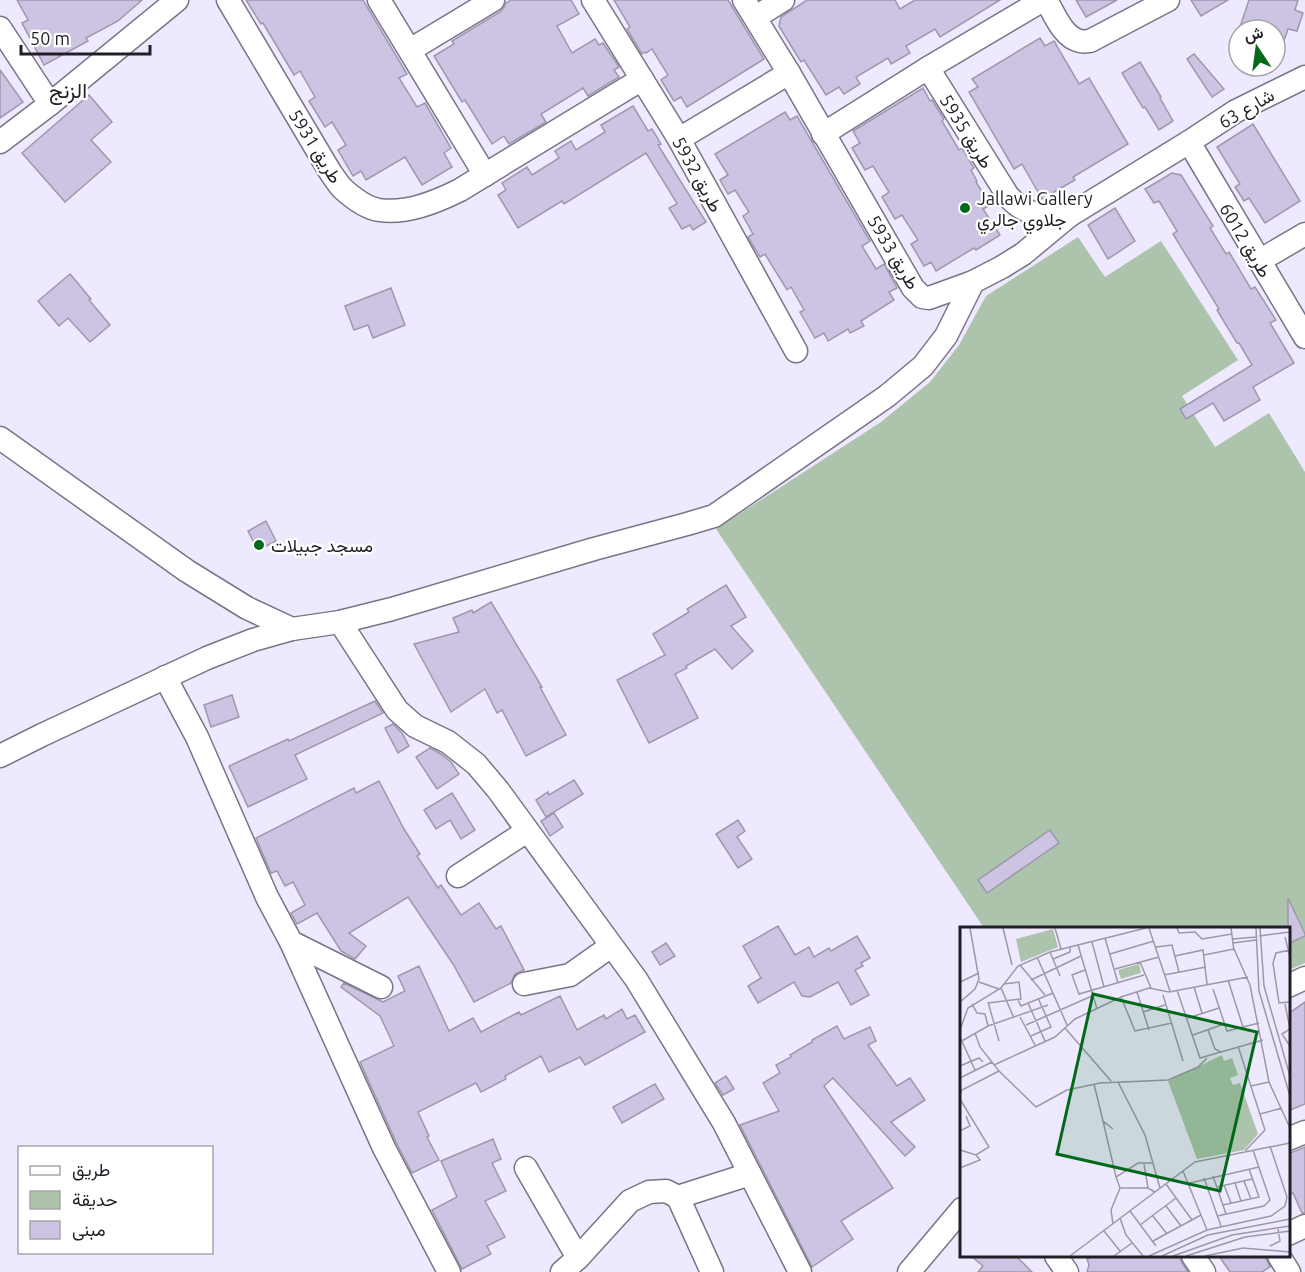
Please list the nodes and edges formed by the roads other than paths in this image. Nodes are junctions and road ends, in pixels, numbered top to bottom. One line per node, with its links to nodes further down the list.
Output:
1 (228, 0): 21 (street, طريق 5931)
2 (379, 0): 11 (street)
3 (493, 0): 11 (street)
4 (593, 0): 15 (street, طريق 5932)
5 (783, 0): 9 (street)
6 (1045, 0): 7 (street); 12 (street)
7 (1168, 0)
8 (175, 1): 16 (street)
9 (750, 9): 13 (street, طريق 5933)
10 (0, 28): 16 (street)
11 (410, 50): 21 (street)
12 (928, 68): 17 (street); 22 (street, طريق 5935)
13 (789, 73): 17 (street, طريق 5933); 18 (street)
14 (1305, 77): 20 (street, شارع 63)
15 (642, 79): 18 (street, طريق 5932); 21 (street, طريق 5931)
16 (50, 104): 19 (street)
17 (824, 134): 25 (street, طريق 5933)
18 (679, 139): 27 (street, طريق 5932)
19 (0, 142)
20 (1189, 142): 22 (street, طريق 5933); 24 (street, طريق 6012)
21 (485, 175)
22 (1070, 215): 25 (street, طريق 5933)
23 (1305, 234): 24 (street)
24 (1259, 261): 26 (street, طريق 6012)
25 (973, 282): 29 (street)
26 (1305, 337)
27 (796, 351)
28 (0, 438): 30 (street)
29 (340, 622): 30 (street); 33 (street)
30 (292, 629): 31 (street)
31 (165, 677): 32 (street); 35 (street)
32 (0, 756)
33 (527, 831): 34 (street); 36 (street)
34 (458, 876)
35 (291, 942): 40 (street); 52 (street)
36 (611, 946): 38 (street); 44 (street)
37 (1305, 978): 39 (street)
38 (524, 984)
39 (1290, 985)
40 (381, 987)
41 (1305, 1132): 42 (street)
42 (1290, 1138)
43 (526, 1168): 51 (street)
44 (750, 1174): 45 (street); 54 (street)
45 (678, 1197): 51 (street); 53 (street)
46 (960, 1211): 55 (street)
47 (1305, 1226): 48 (street)
48 (1290, 1233)
49 (1194, 1257): 56 (street)
50 (1280, 1257): 57 (street)
51 (570, 1265)
52 (449, 1272)
53 (712, 1272)
54 (800, 1272)
55 (909, 1272)
56 (1204, 1272)
57 (1289, 1272)

